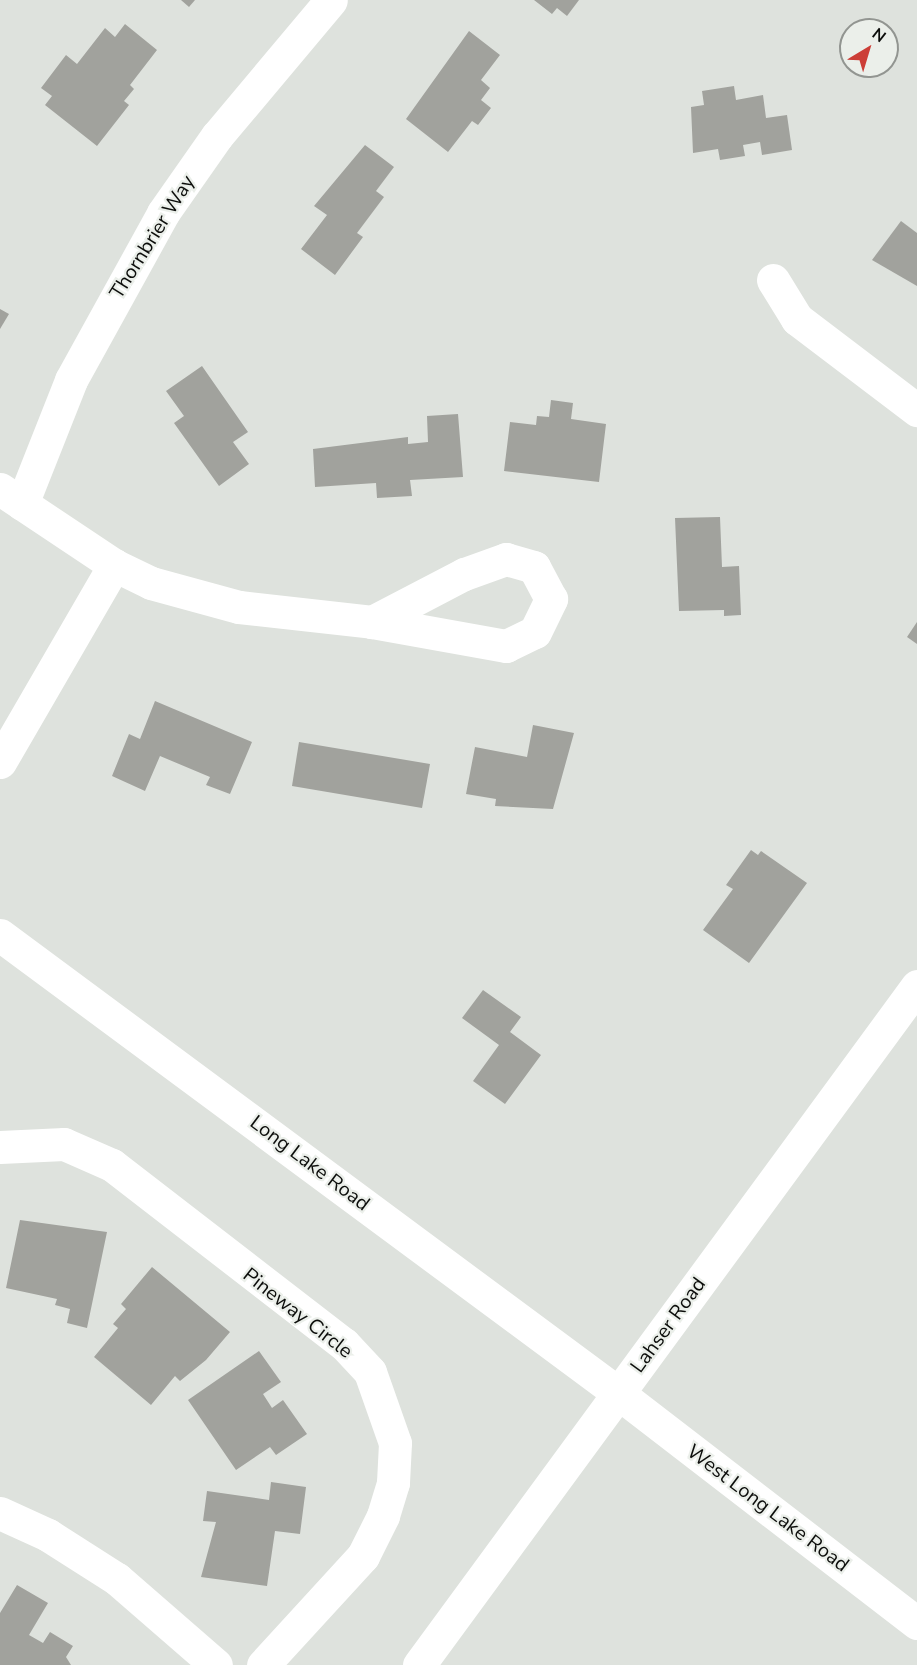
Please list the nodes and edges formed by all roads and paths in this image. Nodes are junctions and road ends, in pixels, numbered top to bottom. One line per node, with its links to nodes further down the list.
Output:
1 (331, 0): 4 (street, Thornbrier Way)
2 (773, 280): 3 (street)
3 (917, 410)
4 (11, 496): 5 (street)
5 (114, 565): 6 (street); 7 (street)
6 (372, 622): 6 (street)
7 (0, 762)
8 (0, 934): 11 (street, Long Lake Road)
9 (917, 986): 11 (street, Lahser Road)
10 (0, 1147): 14 (street, Pineway Circle)
11 (618, 1393): 13 (street, West Long Lake Road); 16 (street, Lahser Road)
12 (0, 1513): 15 (street)
13 (917, 1623)
14 (270, 1663)
15 (216, 1665)
16 (419, 1665)

